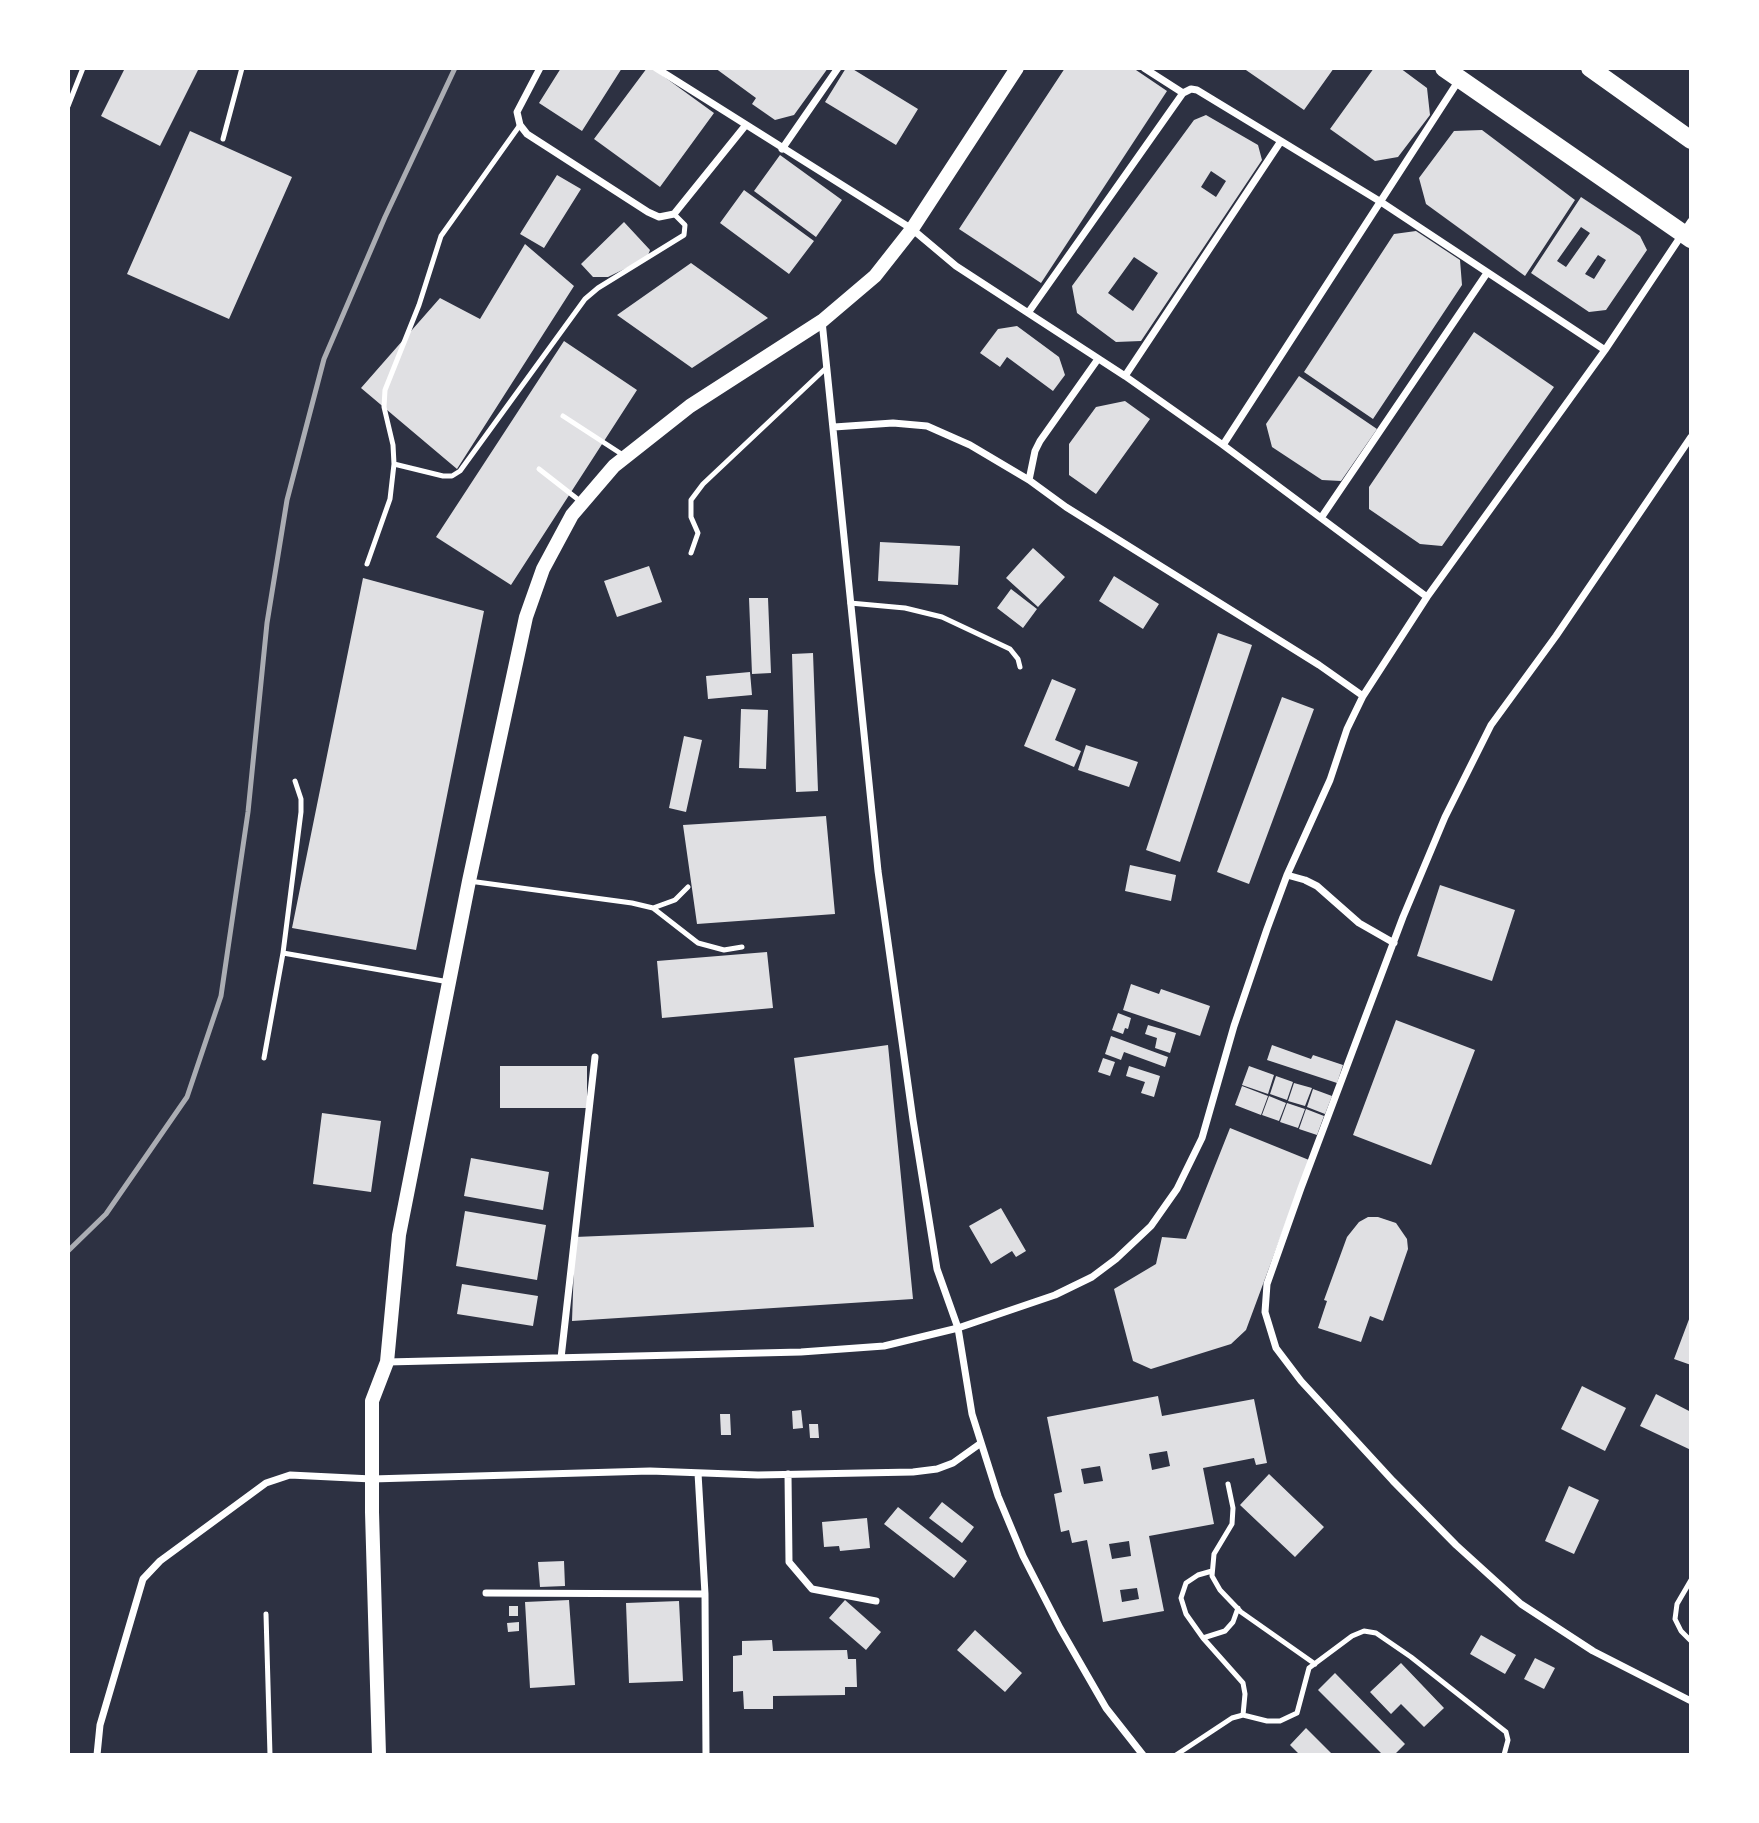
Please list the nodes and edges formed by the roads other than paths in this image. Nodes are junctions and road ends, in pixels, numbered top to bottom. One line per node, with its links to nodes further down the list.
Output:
1 (83, 68): 12 (lane)
2 (242, 68): 15 (lane)
3 (540, 68): 13 (street)
4 (656, 68): 14 (street)
5 (838, 68): 18 (street)
6 (1017, 68): 21 (main road)
7 (1143, 68): 11 (street)
8 (1444, 68): 10 (main road)
9 (1590, 68): 16 (main road)
10 (1460, 79): 19 (street); 22 (main road)
11 (1184, 93): 17 (street); 24 (street)
12 (68, 106)
13 (520, 125): 20 (street); 35 (lane)
14 (745, 126): 18 (street); 20 (street)
15 (223, 139)
16 (1691, 140)
17 (1281, 141): 19 (street); 29 (street)
18 (782, 149): 21 (street)
19 (1381, 202): 23 (street); 33 (street)
20 (674, 214): 35 (lane)
21 (912, 229): 24 (street); 25 (main road)
22 (1688, 231): 26 (street)
23 (1487, 272): 26 (street); 39 (street)
24 (1028, 313): 27 (street)
25 (821, 321): 28 (street); 34 (main road)
26 (1605, 350): 42 (street)
27 (1098, 359): 29 (street); 37 (street)
28 (826, 368): 31 (street); 40 (lane)
29 (1125, 376): 33 (street)
30 (563, 416): 34 (lane)
31 (834, 427): 37 (street); 43 (street)
32 (1691, 437): 51 (street)
33 (1223, 445): 39 (street)
34 (626, 457): 38 (main road)
35 (394, 464): 41 (lane)
36 (539, 469): 38 (lane)
37 (1029, 480): 45 (street)
38 (582, 503): 48 (main road)
39 (1321, 517): 42 (street)
40 (691, 553)
41 (367, 564)
42 (1427, 597): 45 (street)
43 (850, 603): 44 (lane); 57 (street)
44 (1020, 667)
45 (1363, 695): 47 (street)
46 (295, 780): 53 (lane)
47 (1287, 875): 51 (street); 57 (street)
48 (469, 881): 50 (lane); 54 (main road)
49 (688, 887): 50 (lane)
50 (653, 908): 52 (lane)
51 (1394, 943): 75 (street)
52 (742, 947)
53 (283, 953): 54 (lane); 56 (lane)
54 (449, 982): 59 (main road)
55 (595, 1057): 58 (street)
56 (264, 1058)
57 (958, 1328): 58 (street); 60 (street)
58 (561, 1358): 59 (street)
59 (387, 1362): 63 (main road)
60 (981, 1443): 62 (street); 81 (street)
61 (698, 1473): 62 (street); 63 (street); 68 (street)
62 (788, 1474): 69 (street)
63 (372, 1479): 77 (street); 79 (main road)
64 (1228, 1484): 65 (lane)
65 (1212, 1571): 70 (lane); 72 (lane)
66 (1691, 1580): 73 (lane)
67 (486, 1593): 68 (street)
68 (705, 1594): 80 (street)
69 (876, 1601)
70 (1238, 1608): 72 (lane); 74 (lane)
71 (265, 1614): 78 (lane)
72 (1203, 1638): 76 (lane)
73 (1691, 1641)
74 (1315, 1664): 76 (lane); 83 (lane)
75 (1691, 1700)
76 (1243, 1715): 82 (lane)
77 (97, 1755)
78 (270, 1755)
79 (379, 1755)
80 (706, 1755)
81 (1143, 1755)
82 (1176, 1755)
83 (1504, 1755)

